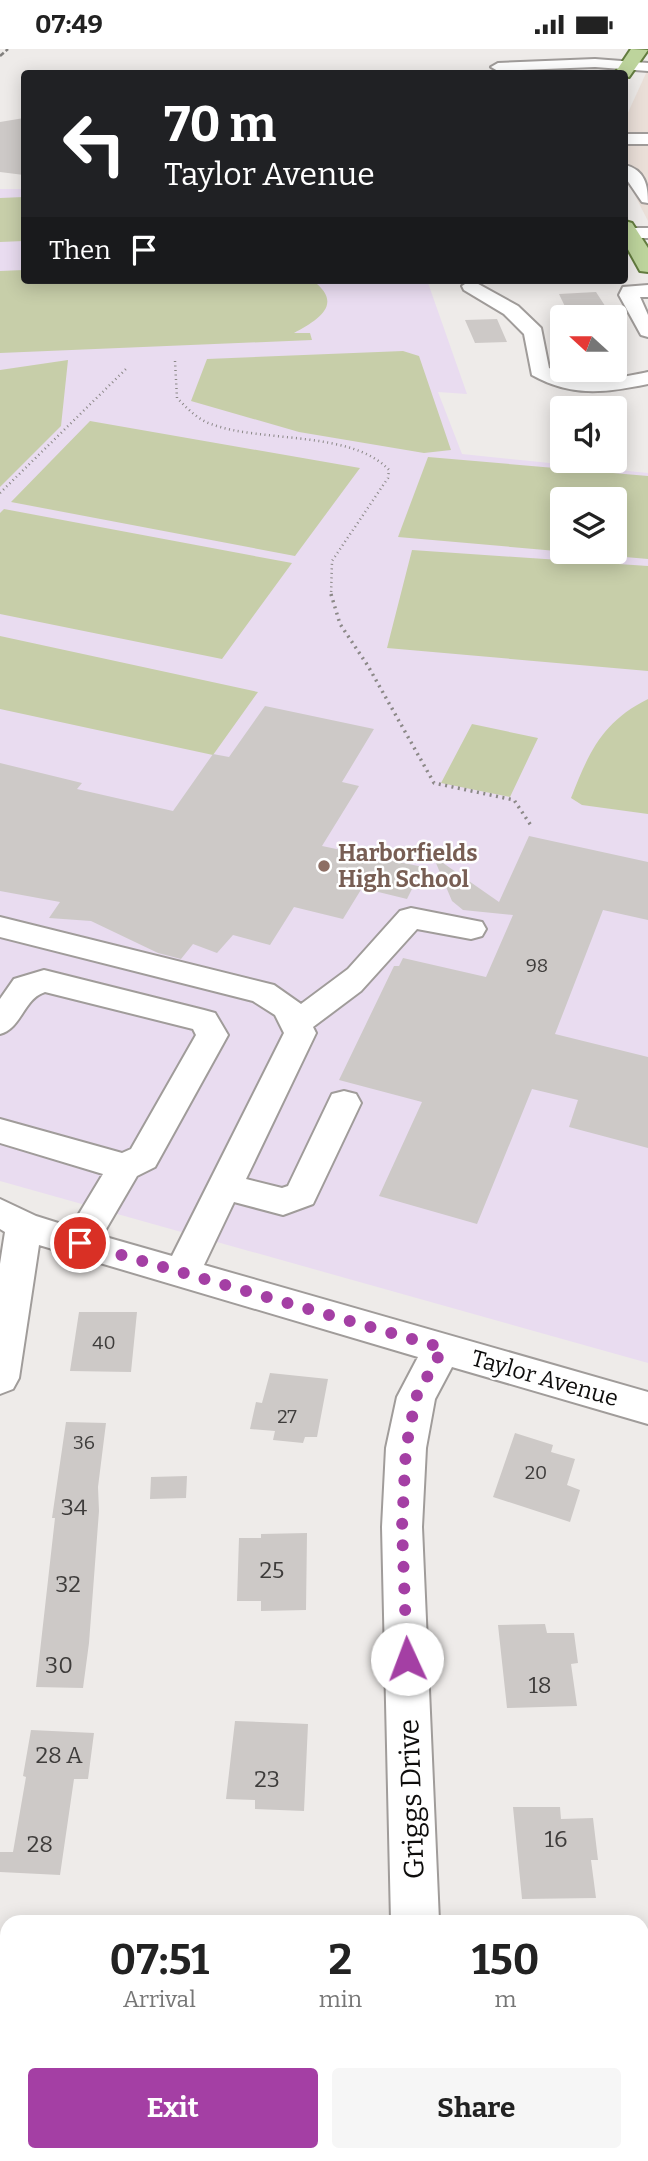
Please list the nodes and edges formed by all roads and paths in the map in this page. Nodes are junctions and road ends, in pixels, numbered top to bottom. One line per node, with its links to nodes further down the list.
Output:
1 (640, 49): 3 (main road)
2 (498, 68): 3 (street)
3 (626, 69): 4 (street)
4 (648, 70)
5 (648, 134): 6 (street)
6 (628, 136)
7 (628, 136): 8 (street)
8 (648, 139)
9 (628, 172): 10 (street)
10 (648, 198)
11 (634, 231): 12 (main road)
12 (646, 258)
13 (471, 286): 18 (street)
14 (648, 291): 15 (street)
15 (648, 329)
16 (175, 361): 20 (path)
17 (127, 369): 19 (path)
18 (648, 378)
19 (0, 493)
20 (532, 828)
21 (0, 927): 24 (street)
22 (471, 929): 24 (street)
23 (0, 1023): 27 (street)
24 (295, 1023): 28 (street)
25 (344, 1103): 28 (street)
26 (0, 1131): 27 (street)
27 (125, 1167): 30 (street)
28 (224, 1187): 31 (street)
29 (12, 1219): 30 (street, Taylor Avenue); 33 (street)
30 (80, 1243): 31 (street, Taylor Avenue)
31 (182, 1273): 32 (street, Taylor Avenue)
32 (443, 1348): 34 (street, Taylor Avenue); 35 (street, Griggs Drive)
33 (0, 1378)
34 (648, 1408)
35 (415, 1915)

